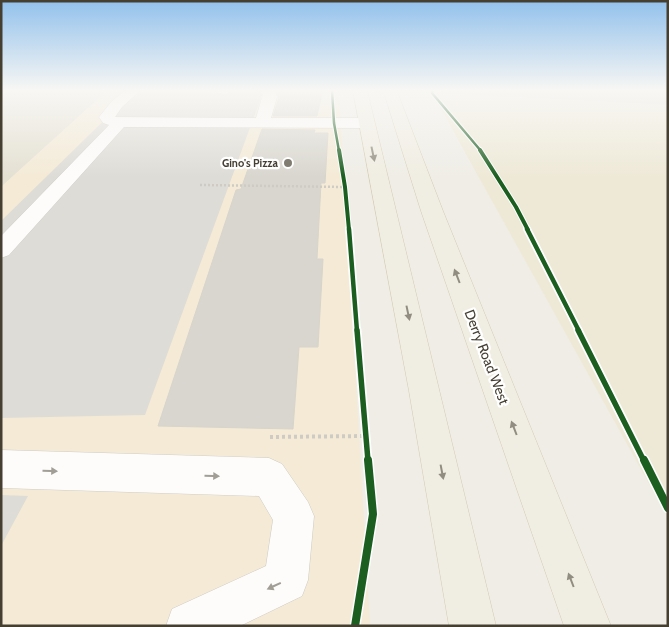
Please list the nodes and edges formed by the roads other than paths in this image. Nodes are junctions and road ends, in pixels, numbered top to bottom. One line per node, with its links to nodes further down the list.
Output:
1 (108, 119): 5 (lane)
2 (263, 119): 6 (lane)
3 (365, 119): 7 (main road)
4 (400, 119): 12 (main road, Derry Road West, one-way to 4)
5 (120, 122): 6 (lane); 8 (lane)
6 (262, 123): 7 (lane)
7 (366, 123): 11 (main road, one-way to 11)
8 (1, 250)
9 (1, 469): 10 (lane, one-way to 10)
10 (189, 626)
11 (473, 626)
12 (588, 626)

